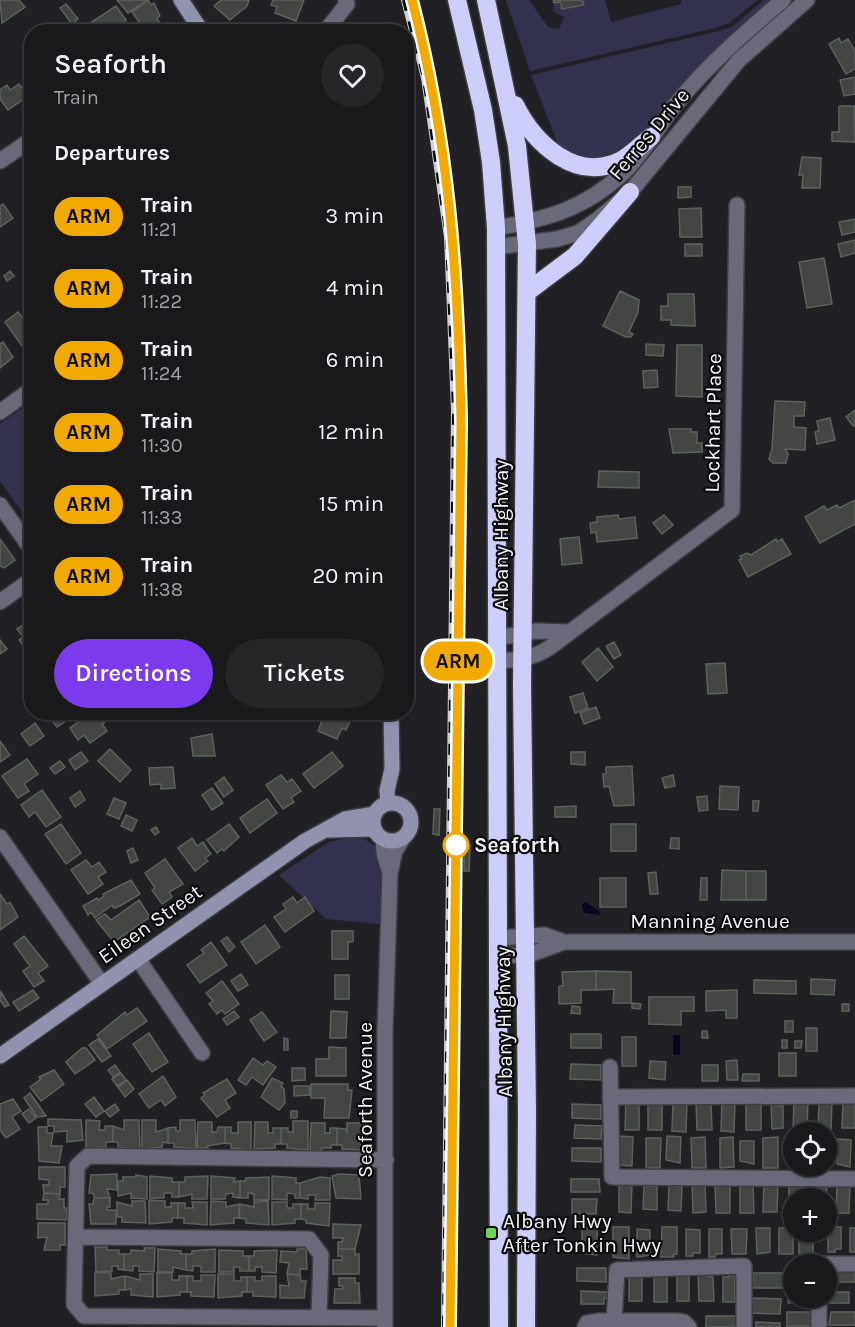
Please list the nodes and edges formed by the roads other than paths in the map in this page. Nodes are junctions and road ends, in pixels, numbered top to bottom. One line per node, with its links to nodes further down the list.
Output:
1 (181, 0): 7 (street)
2 (346, 0): 8 (street)
3 (457, 0): 16 (highway, Albany Highway)
4 (486, 0): 9 (highway, Albany Highway)
5 (783, 0): 10 (street, Ferres Drive)
6 (807, 0): 13 (street, Ferres Drive)
7 (193, 24)
8 (331, 24)
9 (507, 87): 10 (highway); 15 (highway, Albany Highway)
10 (651, 137): 15 (street, Ferres Drive)
11 (24, 144): 12 (street)
12 (0, 161)
13 (630, 192): 17 (street, Ferres Drive); 19 (highway)
14 (737, 205): 26 (street, Lockhart Place)
15 (525, 222): 16 (street, Ferres Drive); 17 (highway, Albany Highway)
16 (496, 228): 18 (highway, Albany Highway)
17 (527, 244): 18 (street, Ferres Drive); 19 (highway, Albany Highway)
18 (496, 247): 28 (highway, Albany Highway)
19 (527, 292): 27 (highway, Albany Highway)
20 (24, 394): 21 (street)
21 (0, 411)
22 (0, 505): 23 (street)
23 (24, 539)
24 (24, 585): 25 (street)
25 (0, 602)
26 (569, 632): 27 (street); 29 (street, Lockhart Place)
27 (524, 634): 28 (street); 29 (highway, Albany Highway)
28 (497, 638): 30 (highway, Albany Highway)
29 (523, 659): 30 (street, Lockhart Place); 39 (highway, Albany Highway)
30 (497, 661): 42 (highway, Albany Highway)
31 (391, 720): 32 (street)
32 (392, 769): 33 (street); 34 (street)
33 (388, 803): 34 (street); 35 (street)
34 (406, 808): 37 (street)
35 (378, 828): 37 (street); 38 (street, Seaforth Avenue); 44 (street, Eileen Street)
36 (0, 837): 45 (street)
37 (402, 838): 38 (street, Seaforth Avenue)
38 (390, 873): 51 (street, Seaforth Avenue)
39 (526, 935): 40 (street, Manning Avenue); 42 (street, Manning Avenue); 43 (highway, Albany Highway)
40 (564, 942): 41 (street, Manning Avenue); 43 (street, Manning Avenue)
41 (855, 942)
42 (498, 946): 43 (street, Manning Avenue); 60 (highway, Albany Highway)
43 (526, 956): 61 (highway, Albany Highway)
44 (138, 959): 45 (street, Eileen Street); 46 (street)
45 (102, 984): 47 (street, Eileen Street)
46 (202, 1053)
47 (0, 1056)
48 (610, 1066): 50 (street)
49 (855, 1096): 50 (street)
50 (610, 1097): 52 (street)
51 (386, 1160): 53 (street); 58 (street, Seaforth Avenue)
52 (855, 1179)
53 (76, 1237): 57 (street); 57 (street)
54 (855, 1263): 55 (street)
55 (837, 1264)
56 (819, 1308): 65 (street)
57 (319, 1318): 58 (street)
58 (385, 1323)
59 (618, 1323): 62 (street); 63 (street); 64 (street)
60 (499, 1327)
61 (526, 1327)
62 (585, 1327)
63 (689, 1327)
64 (744, 1327)
65 (819, 1327)

